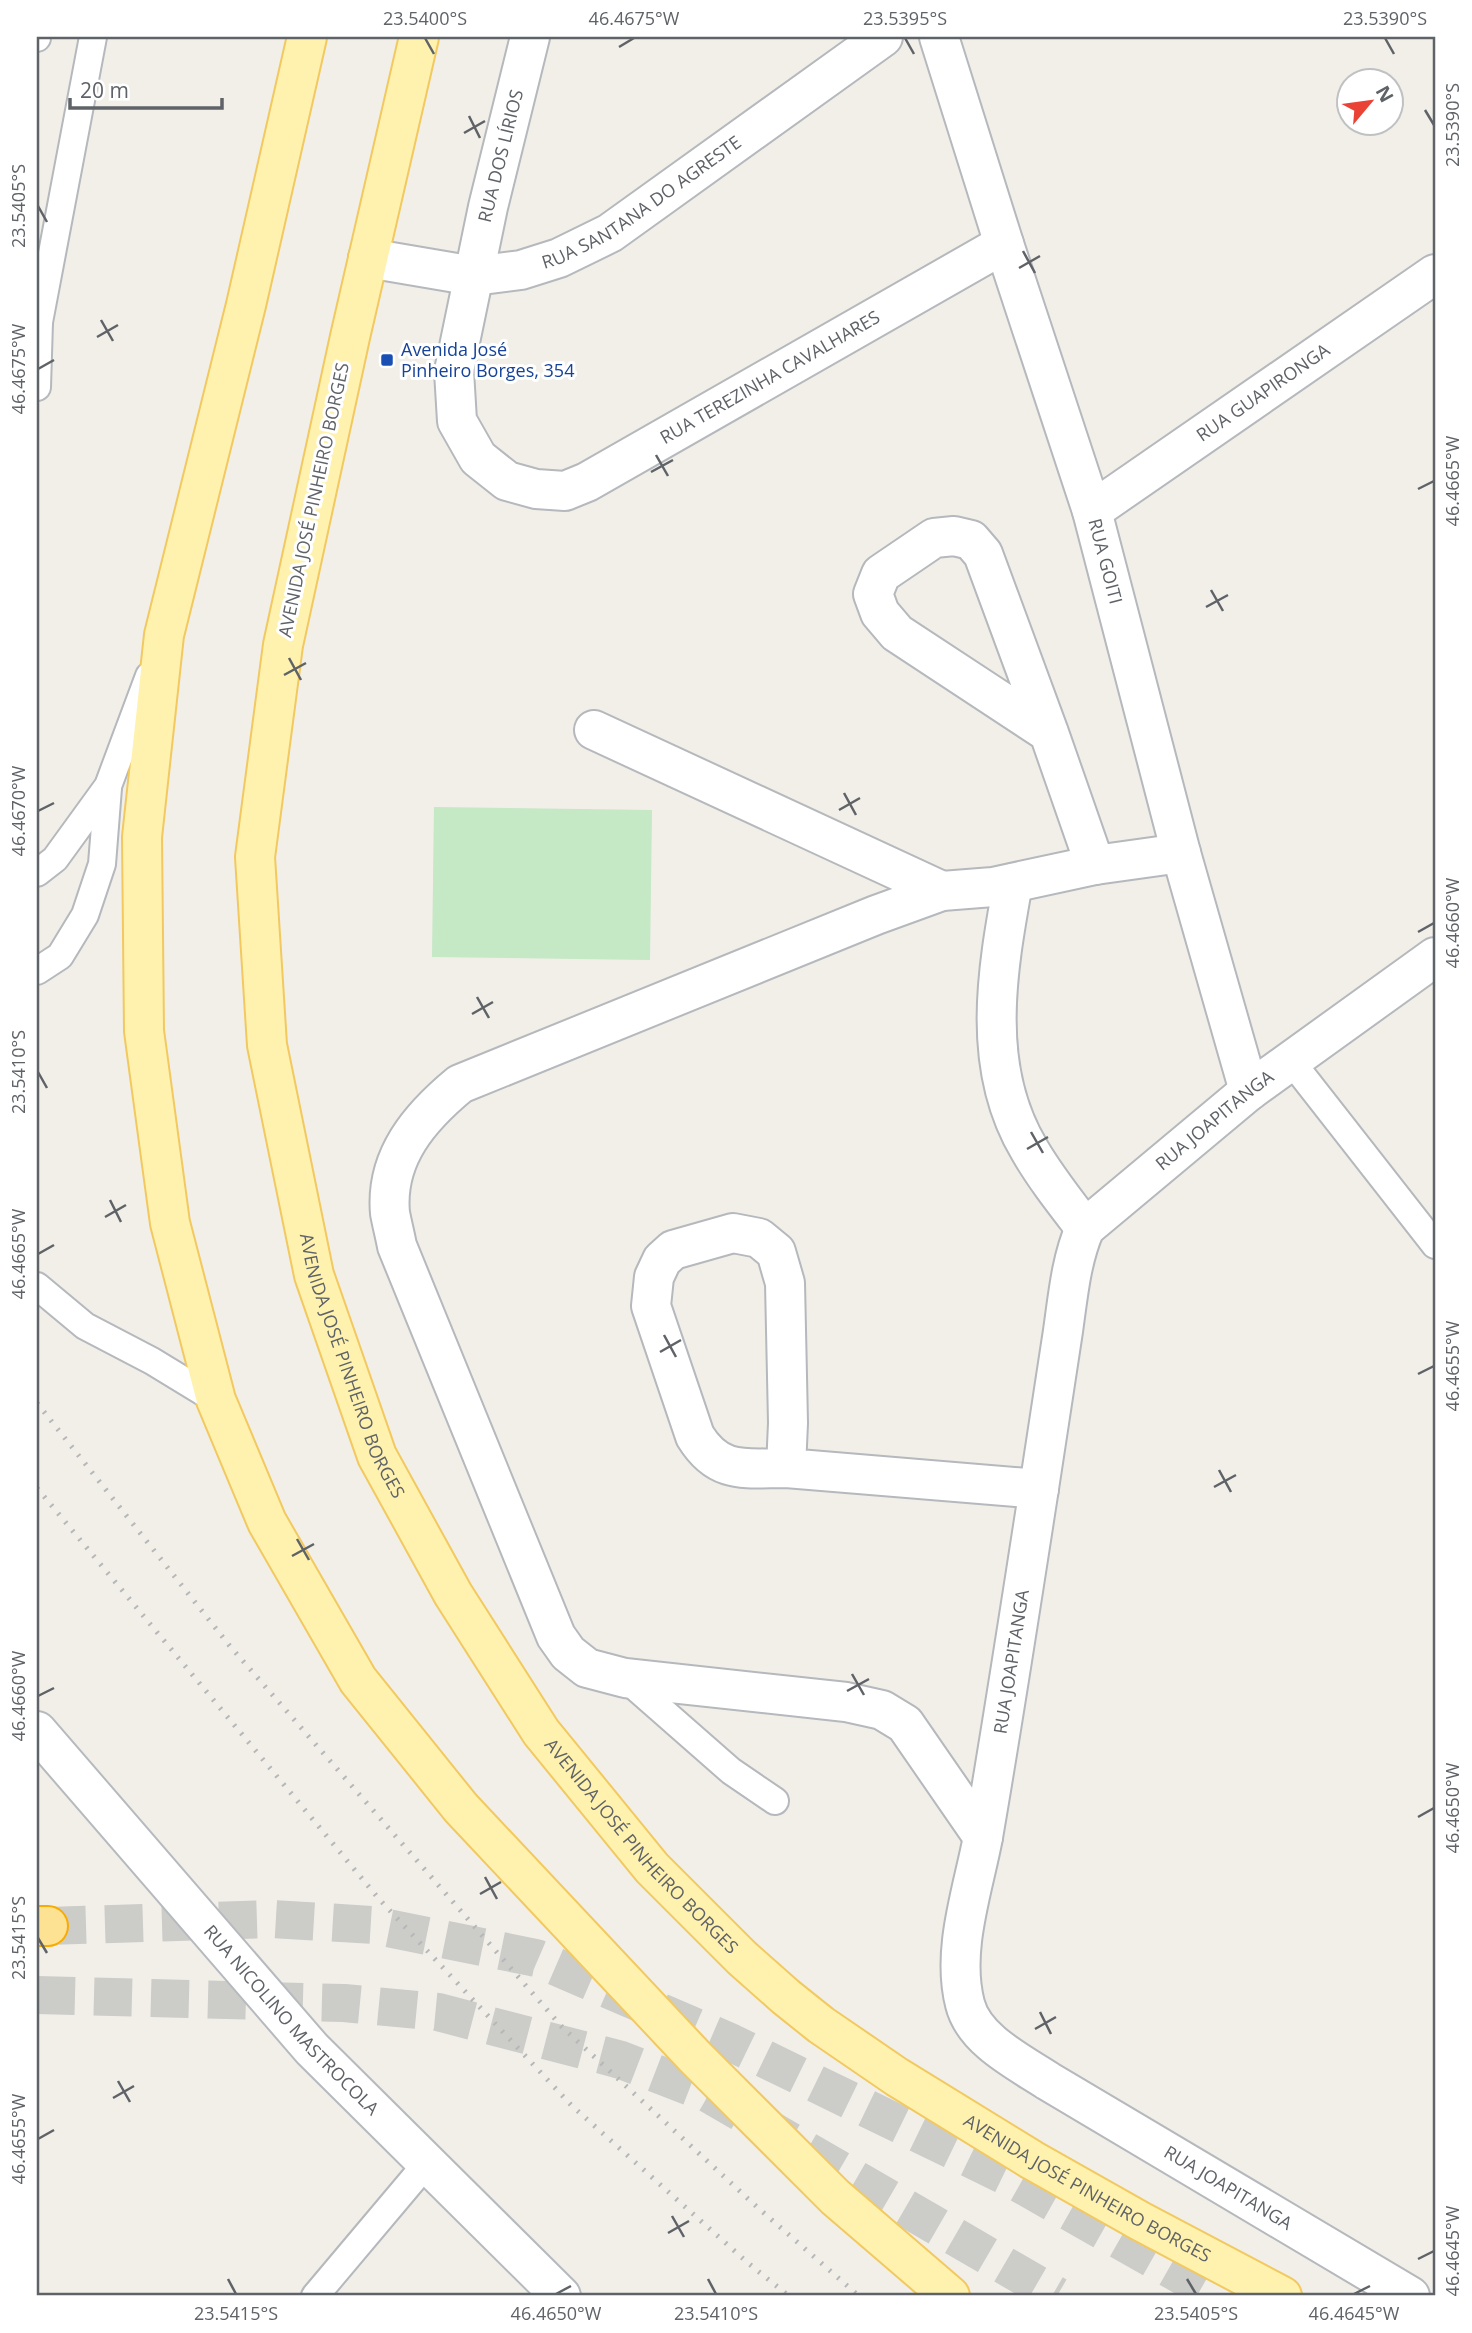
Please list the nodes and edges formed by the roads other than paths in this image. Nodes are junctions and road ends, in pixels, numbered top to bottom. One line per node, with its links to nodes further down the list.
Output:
1 (93, 37): 11 (lane)
2 (307, 37): 14 (main road)
3 (419, 37): 8 (main road, AVENIDA JOSÉ PINHEIRO BORGES)
4 (530, 37): 10 (street, RUA DOS LÍRIOS)
5 (883, 37): 10 (street, RUA SANTANA DO AGRESTE)
6 (939, 37): 7 (street, RUA GOITI)
7 (1004, 244): 10 (street, RUA TEREZINHA CAVALHARES); 13 (street, RUA GOITI)
8 (368, 258): 10 (street, RUA SANTANA DO AGRESTE); 38 (main road, AVENIDA JOSÉ PINHEIRO BORGES)
9 (1435, 274): 13 (street, RUA GUAPIRONGA)
10 (474, 276)
11 (38, 321): 12 (lane)
12 (37, 387)
13 (1093, 511): 18 (street, RUA GOITI)
14 (164, 635): 17 (lane); 30 (main road)
15 (594, 730): 22 (street)
16 (1049, 733): 16 (street); 19 (street)
17 (108, 786): 20 (lane); 24 (lane)
18 (1181, 853): 19 (street); 26 (street, RUA GOITI)
19 (1095, 865): 21 (street)
20 (37, 873)
21 (1013, 883): 22 (street); 27 (street)
22 (942, 891): 33 (street)
23 (1435, 957): 25 (street, RUA JOAPITANGA)
24 (37, 971)
25 (1291, 1061): 26 (street, RUA JOAPITANGA); 28 (lane)
26 (1250, 1091): 27 (street, RUA JOAPITANGA)
27 (1085, 1228): 32 (street, RUA JOAPITANGA)
28 (1435, 1245)
29 (37, 1286): 30 (lane)
30 (216, 1400): 42 (main road)
31 (786, 1468): 31 (street); 32 (street)
32 (1039, 1489): 36 (street, RUA JOAPITANGA)
33 (625, 1678): 35 (lane); 36 (street)
34 (37, 1731): 37 (street, RUA NICOLINO MASTROCOLA)
35 (775, 1801)
36 (983, 1837): 44 (street, RUA JOAPITANGA)
37 (427, 2162): 40 (lane); 41 (street, RUA NICOLINO MASTROCOLA)
38 (1236, 2282): 43 (main road, AVENIDA JOSÉ PINHEIRO BORGES)
39 (1435, 2290): 45 (street)
40 (323, 2293)
41 (561, 2296)
42 (950, 2296)
43 (1282, 2296)
44 (1410, 2296)
45 (1434, 2296)

